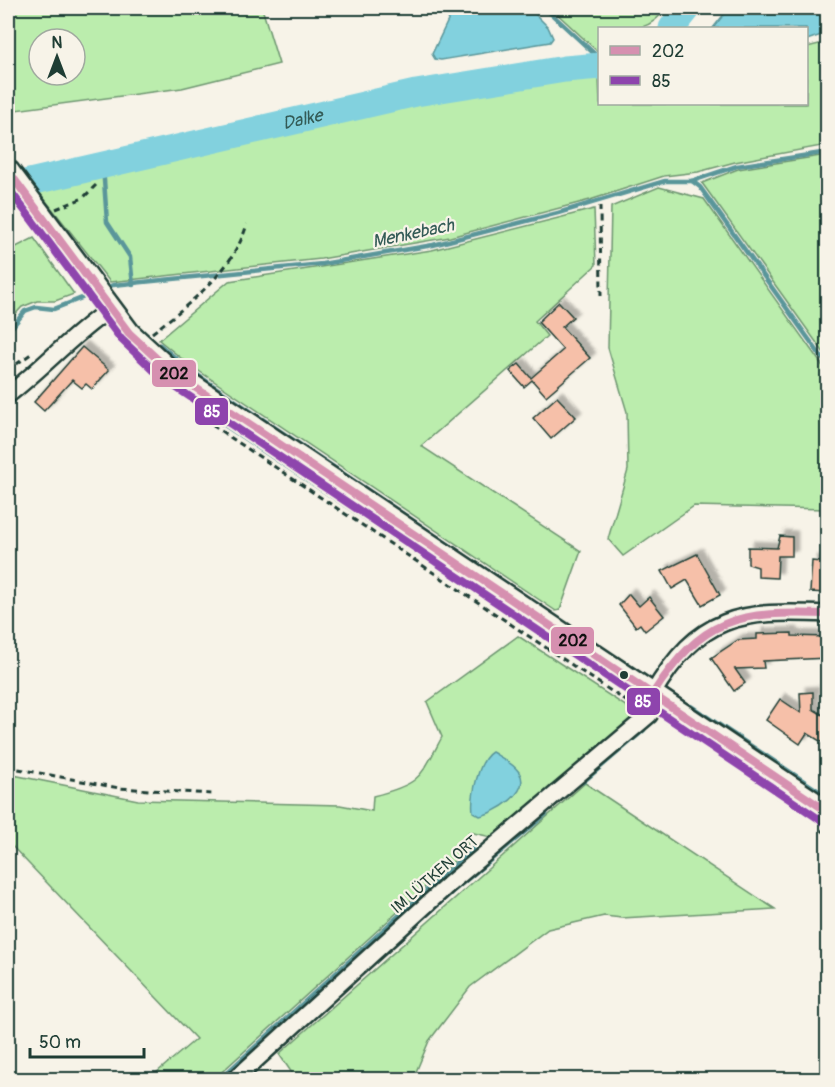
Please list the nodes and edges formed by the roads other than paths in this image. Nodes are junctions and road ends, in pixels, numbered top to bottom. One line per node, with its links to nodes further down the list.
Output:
1 (8, 172): 2 (main road)
2 (108, 306): 3 (street); 5 (main road)
3 (8, 395)
4 (828, 614): 5 (street, IM LÜTKEN ORT)
5 (656, 698): 6 (main road); 7 (street, IM LÜTKEN ORT)
6 (828, 812)
7 (234, 1080)

